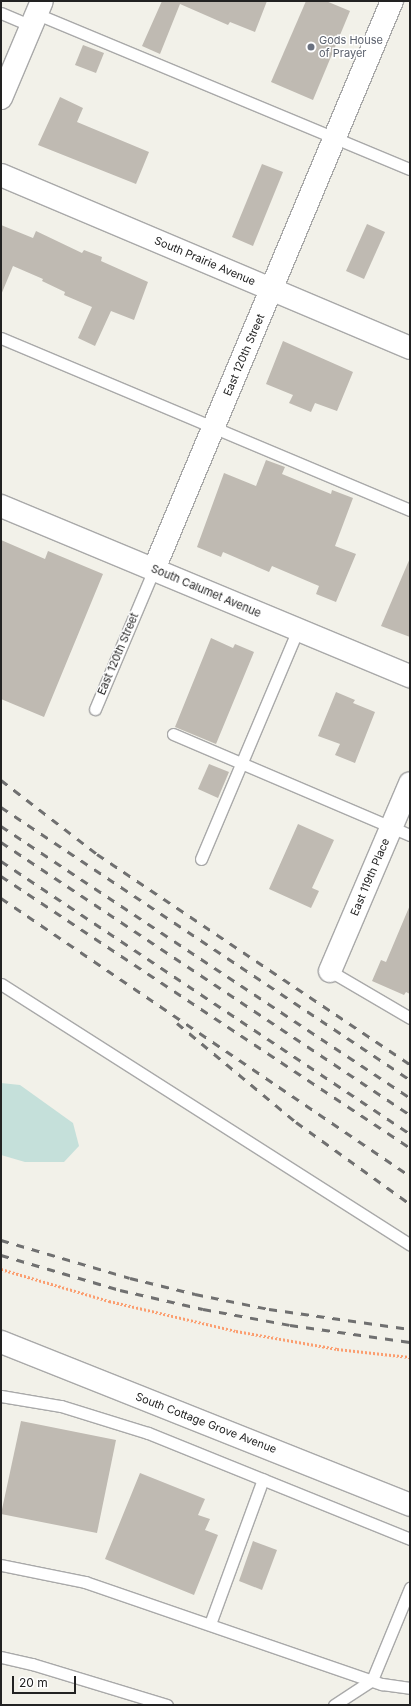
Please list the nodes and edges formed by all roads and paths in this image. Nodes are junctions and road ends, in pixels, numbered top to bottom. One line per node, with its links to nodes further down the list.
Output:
1 (392, 1): 5 (street, East 120th Street)
2 (1, 12): 3 (lane)
3 (37, 13): 4 (street); 5 (lane)
4 (1, 98)
5 (335, 136): 6 (lane); 8 (street, East 120th Street)
6 (410, 168)
7 (1, 175): 8 (street, South Prairie Avenue)
8 (271, 289): 10 (street, South Prairie Avenue); 11 (street, East 120th Street)
9 (1, 338): 11 (lane)
10 (410, 348)
11 (213, 428): 13 (lane); 14 (street, East 120th Street)
12 (1, 506): 14 (street, South Calumet Avenue)
13 (410, 510)
14 (154, 569): 15 (street, South Calumet Avenue); 17 (lane, East 120th Street)
15 (298, 629): 16 (street, South Calumet Avenue); 19 (lane)
16 (410, 676)
17 (95, 709)
18 (173, 734): 19 (lane)
19 (241, 763): 21 (lane); 22 (lane)
20 (410, 783): 21 (street, East 119th Place)
21 (401, 831): 23 (street, East 119th Place)
22 (201, 859)
23 (330, 971): 25 (lane)
24 (1, 984): 26 (lane)
25 (410, 1018)
26 (410, 1245)
27 (1, 1269): 29 (path)
28 (1, 1342): 32 (street, South Cottage Grove Avenue)
29 (410, 1357)
30 (1, 1396): 31 (lane)
31 (263, 1479): 33 (lane); 36 (lane)
32 (410, 1505)
33 (410, 1539)
34 (1, 1564): 36 (lane)
35 (410, 1588): 38 (lane)
36 (210, 1624): 38 (lane)
37 (1, 1657): 40 (lane)
38 (372, 1680): 39 (lane); 41 (lane)
39 (410, 1688)
40 (167, 1705)
41 (334, 1705)

